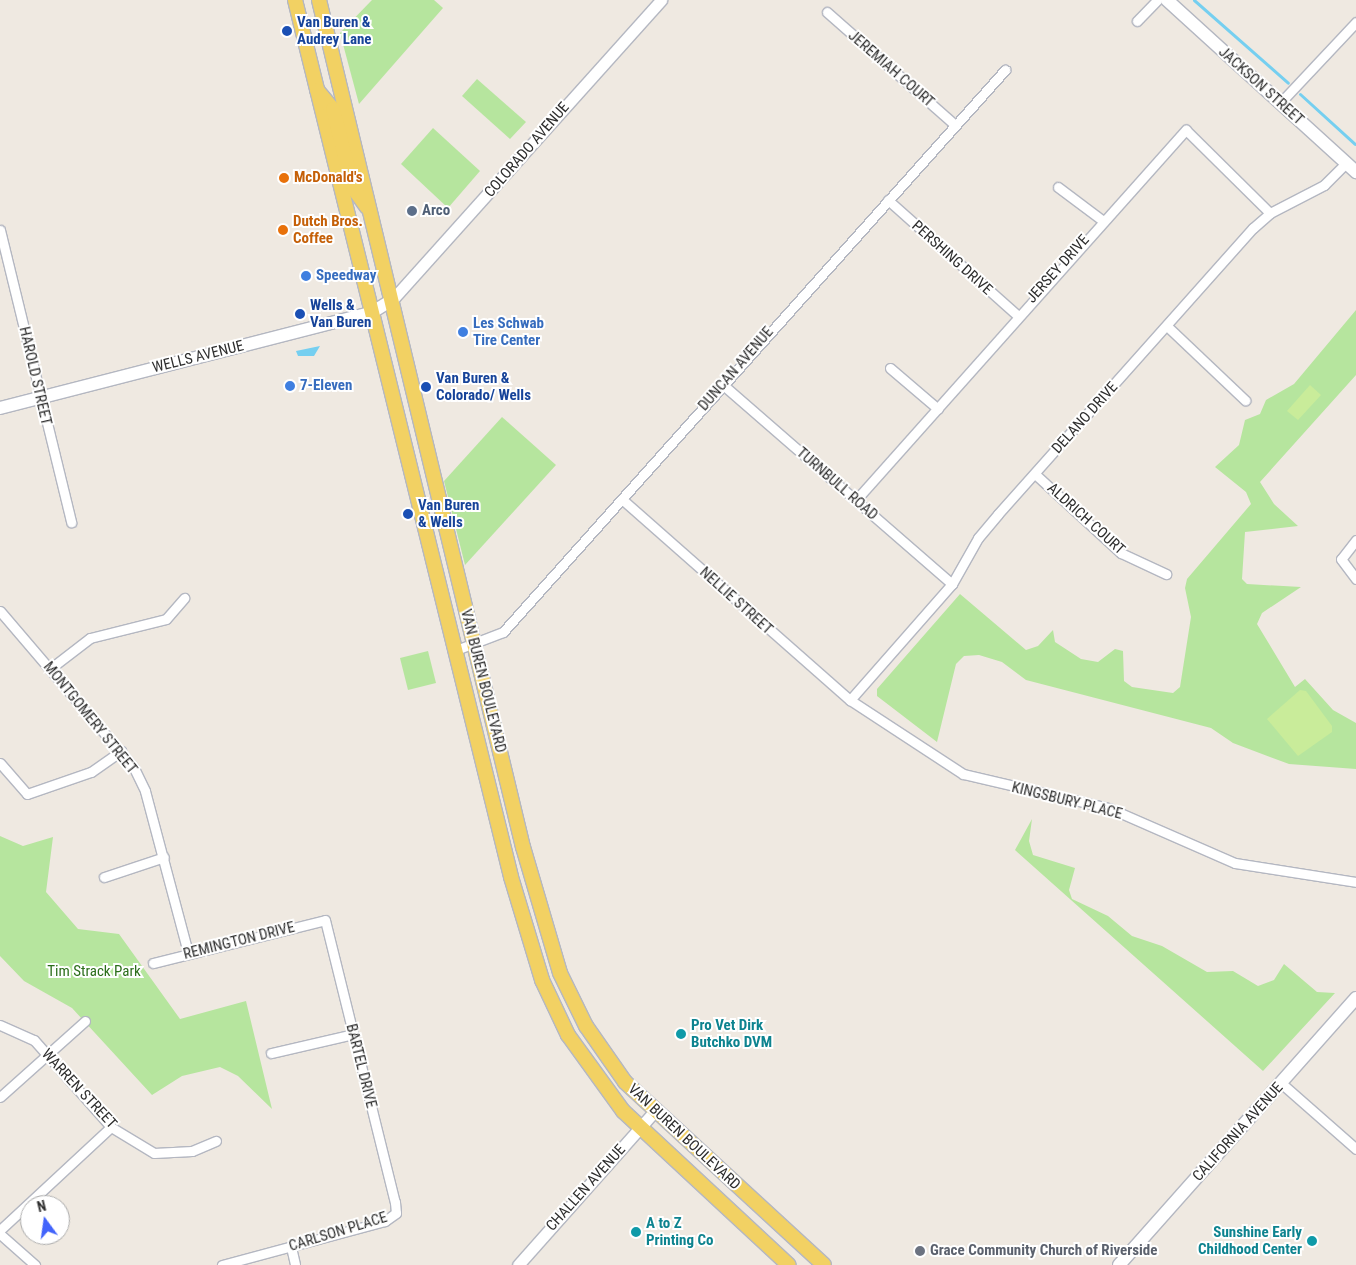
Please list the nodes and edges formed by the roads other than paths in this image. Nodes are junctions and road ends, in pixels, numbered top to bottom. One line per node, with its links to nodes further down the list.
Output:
1 (295, 0): 10 (main road, VAN BUREN BOULEVARD)
2 (318, 0): 17 (main road, VAN BUREN BOULEVARD)
3 (661, 0): 21 (street, COLORADO AVENUE)
4 (1157, 0): 7 (street)
5 (1167, 0): 11 (main road, JACKSON STREET)
6 (827, 12): 12 (street, JEREMIAH COURT)
7 (1137, 21)
8 (1356, 22): 11 (street)
9 (1004, 70): 12 (street, DUNCAN AVENUE)
10 (317, 90): 17 (main road); 22 (main road, VAN BUREN BOULEVARD)
11 (1280, 103): 13 (main road, JACKSON STREET)
12 (955, 125): 16 (street, DUNCAN AVENUE)
13 (1346, 163): 14 (main road, JACKSON STREET); 18 (street, DELANO DRIVE)
14 (1356, 172)
15 (1058, 187): 19 (street)
16 (888, 200): 23 (street, PERSHING DRIVE); 26 (street, DUNCAN AVENUE)
17 (370, 211): 21 (main road, VAN BUREN BOULEVARD)
18 (1270, 213): 19 (street, JERSEY DRIVE); 24 (street, DELANO DRIVE)
19 (1102, 220): 23 (street, JERSEY DRIVE)
20 (0, 230): 27 (street, HAROLD STREET)
21 (392, 300): 22 (main road, WELLS AVENUE); 41 (main road, VAN BUREN BOULEVARD)
22 (371, 313): 27 (main road, WELLS AVENUE); 42 (main road, VAN BUREN BOULEVARD)
23 (1017, 315): 30 (street, JERSEY DRIVE)
24 (1167, 326): 28 (street); 31 (street, DELANO DRIVE)
25 (890, 368): 30 (street)
26 (722, 384): 32 (street, DUNCAN AVENUE); 33 (street, TURNBULL ROAD)
27 (39, 397): 29 (main road, WELLS AVENUE); 34 (street, HAROLD STREET)
28 (1245, 400)
29 (0, 408)
30 (938, 409): 33 (street, JERSEY DRIVE)
31 (1035, 474): 36 (street, ALDRICH COURT); 38 (street, DELANO DRIVE)
32 (624, 500): 41 (street, DUNCAN AVENUE); 44 (street, NELLIE STREET)
33 (856, 500): 38 (street, TURNBULL ROAD)
34 (70, 522)
35 (1356, 540): 37 (street)
36 (1166, 574)
37 (1356, 579)
38 (952, 584): 44 (street, DELANO DRIVE)
39 (184, 598): 43 (street)
40 (0, 611): 43 (street, MONTGOMERY STREET)
41 (474, 645): 42 (street, DUNCAN AVENUE); 52 (main road, VAN BUREN BOULEVARD)
42 (456, 650): 49 (main road, VAN BUREN BOULEVARD)
43 (51, 668): 45 (street, MONTGOMERY STREET)
44 (850, 700): 50 (street, KINGSBURY PLACE)
45 (121, 751): 46 (street); 47 (street, MONTGOMERY STREET)
46 (0, 763)
47 (164, 857): 48 (street); 53 (street, MONTGOMERY STREET)
48 (104, 877)
49 (511, 877): 52 (main road); 58 (main road, VAN BUREN BOULEVARD)
50 (1356, 882)
51 (324, 920): 53 (street, REMINGTON DRIVE); 59 (street, BARTEL DRIVE)
52 (548, 941): 62 (main road, VAN BUREN BOULEVARD)
53 (188, 953): 54 (street, REMINGTON DRIVE)
54 (153, 963)
55 (1356, 998): 63 (main road, CALIFORNIA AVENUE)
56 (85, 1021): 61 (street)
57 (0, 1025): 61 (street, WARREN STREET)
58 (564, 1026): 62 (main road); 67 (main road, VAN BUREN BOULEVARD)
59 (353, 1034): 60 (street); 70 (street, BARTEL DRIVE)
60 (271, 1053)
61 (47, 1055): 64 (street); 66 (street, WARREN STREET)
62 (617, 1072): 65 (main road, VAN BUREN BOULEVARD)
63 (1281, 1083): 69 (street); 80 (main road, CALIFORNIA AVENUE)
64 (0, 1097)
65 (654, 1112): 67 (street, CHALLEN AVENUE); 79 (main road, VAN BUREN BOULEVARD)
66 (110, 1127): 68 (street, WARREN STREET); 71 (street)
67 (639, 1128): 77 (street, CHALLEN AVENUE); 78 (main road, VAN BUREN BOULEVARD)
68 (216, 1141)
69 (1356, 1149)
70 (396, 1213): 73 (street, CARLSON PLACE)
71 (0, 1230)
72 (0, 1234): 74 (street)
73 (291, 1247): 75 (street, CARLSON PLACE); 76 (street)
74 (35, 1265)
75 (222, 1265)
76 (295, 1265)
77 (518, 1265)
78 (789, 1265)
79 (824, 1265)
80 (1120, 1265)

